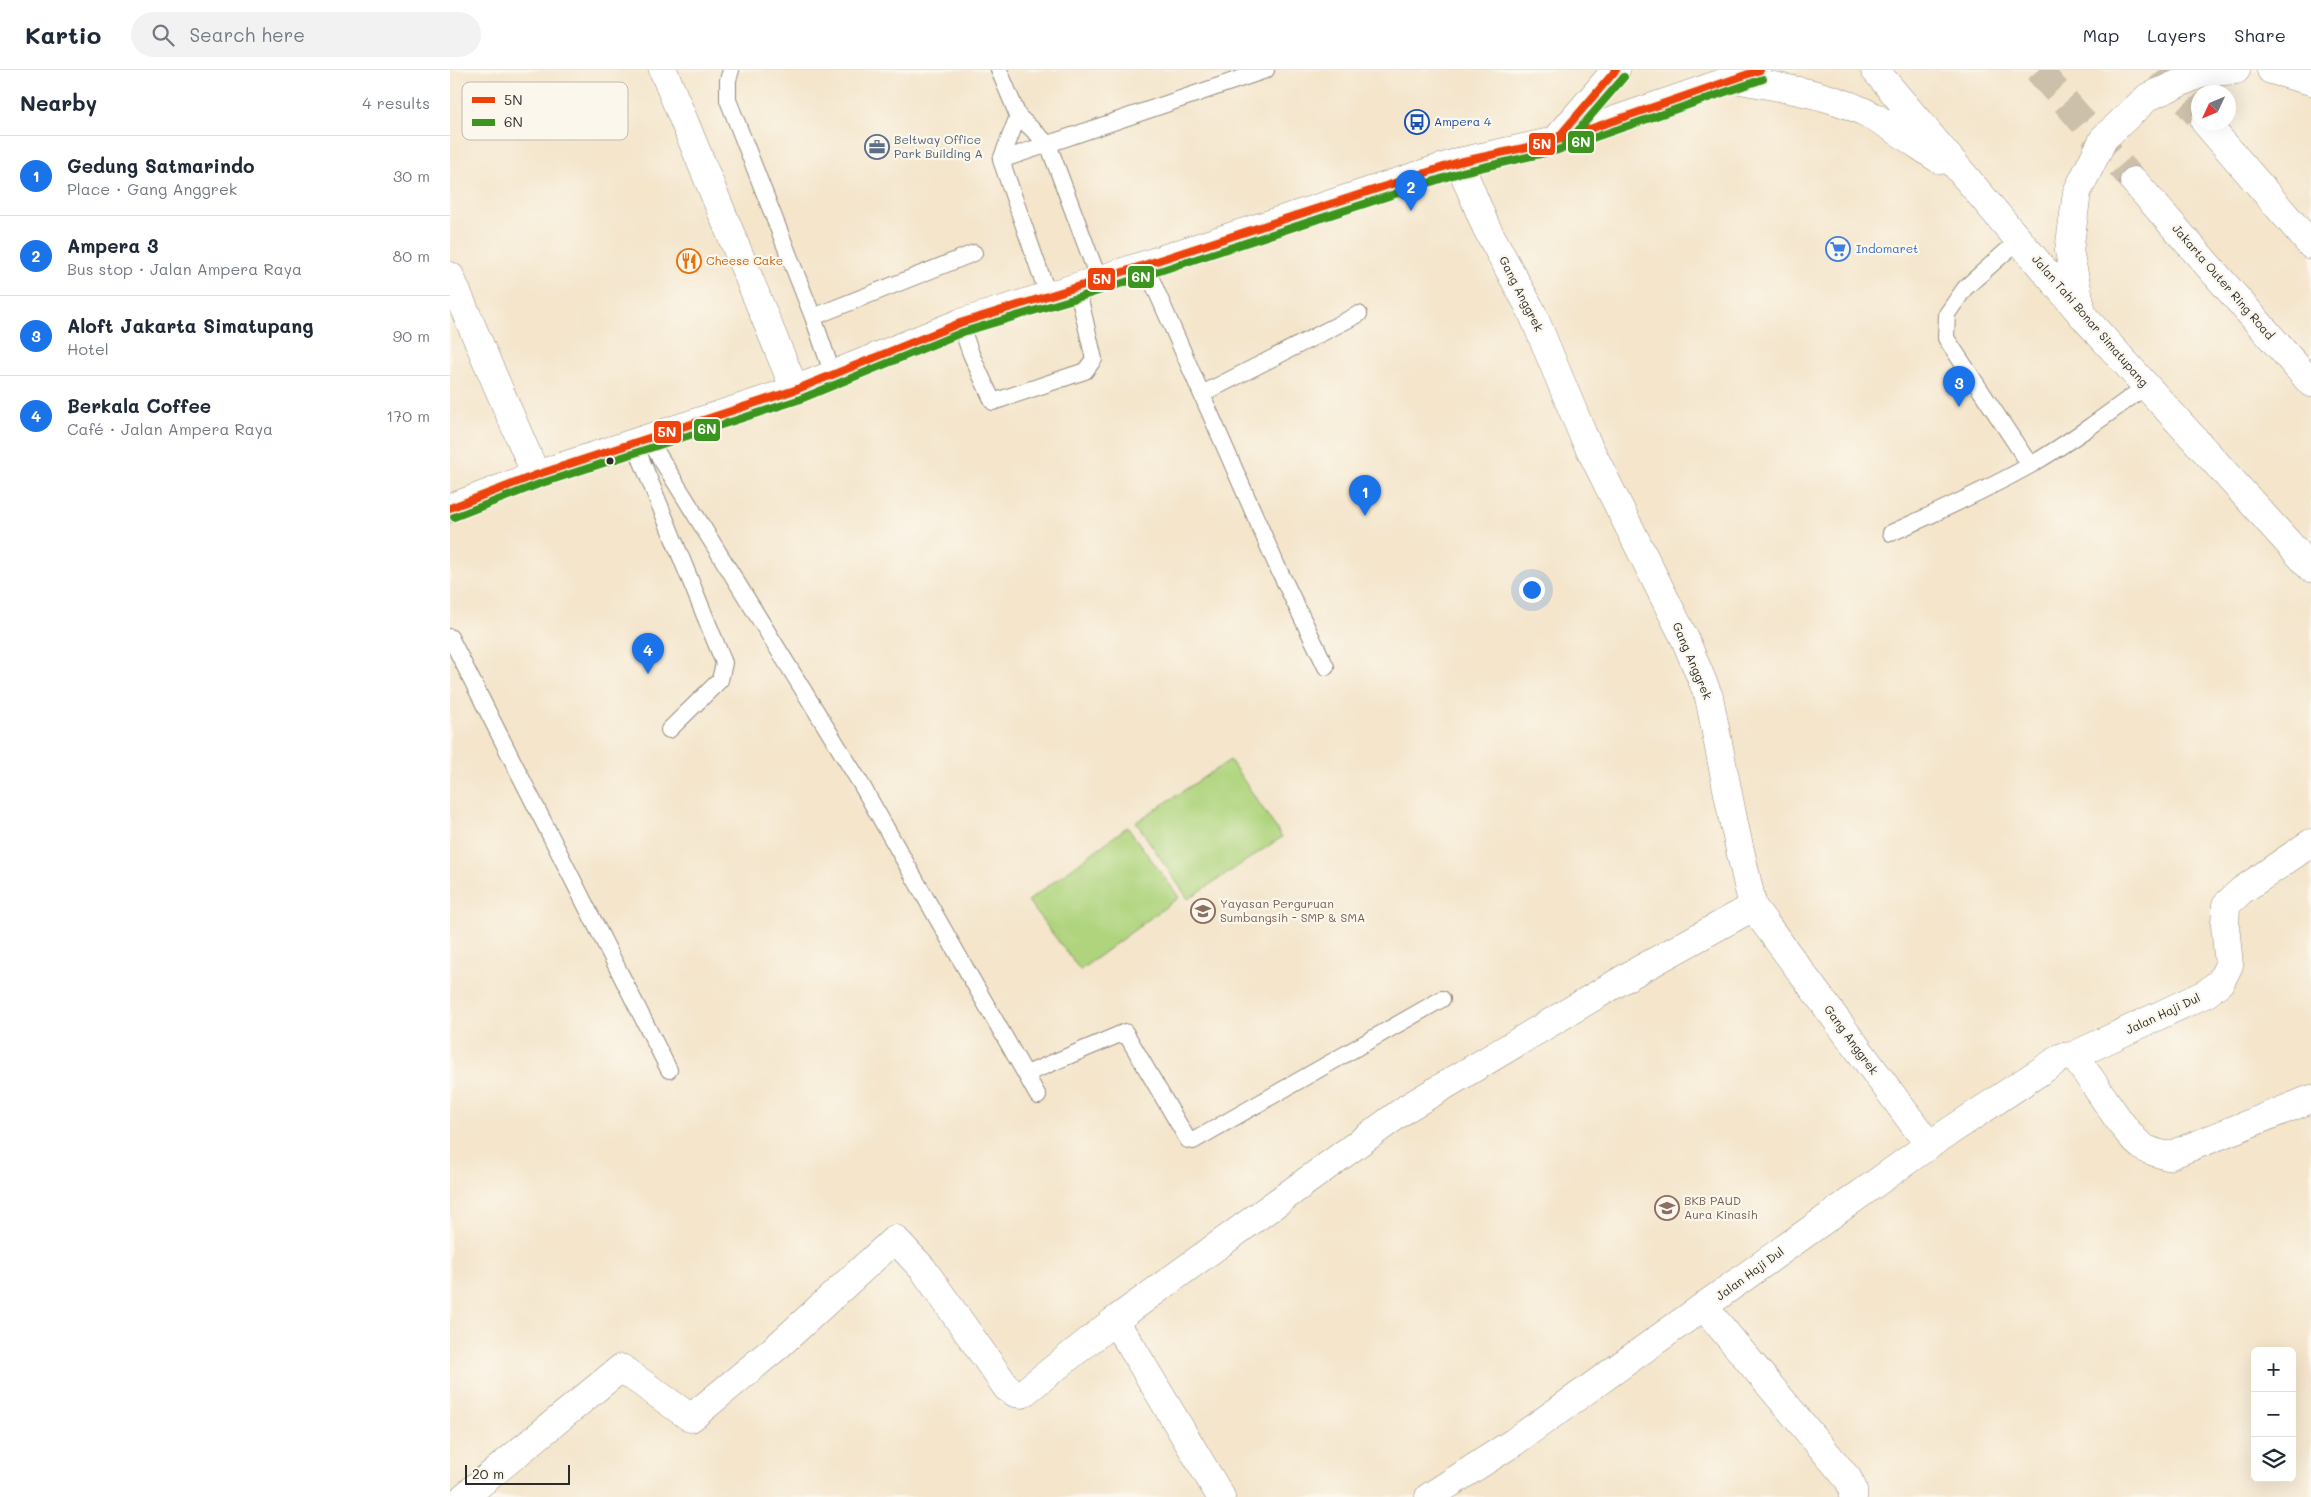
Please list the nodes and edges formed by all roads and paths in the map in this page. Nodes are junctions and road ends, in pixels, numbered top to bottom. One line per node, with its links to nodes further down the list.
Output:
1 (663, 70): 36 (main road)
2 (732, 70): 31 (lane)
3 (999, 70): 14 (lane)
4 (1266, 70): 17 (lane)
5 (1616, 70): 16 (main road)
6 (1760, 70): 12 (main road)
7 (1875, 70): 20 (main road, Jalan Tahi Bonar Simatupang)
8 (2236, 70): 30 (main road)
9 (2271, 70): 13 (main road)
10 (2308, 70): 11 (main road)
11 (2311, 73)
12 (1735, 79): 16 (main road); 20 (main road)
13 (2311, 81)
14 (1018, 116): 17 (lane); 18 (lane)
15 (2212, 130): 23 (main road)
16 (1555, 141): 19 (main road)
17 (1048, 144): 18 (lane); 27 (lane)
18 (1001, 160): 28 (lane)
19 (1459, 162): 25 (main road); 48 (main road, Gang Anggrek)
20 (1967, 177): 22 (main road, Jalan Tahi Bonar Simatupang)
21 (2134, 181): 34 (main road, Jakarta Outer Ring Road)
22 (2020, 239): 30 (main road, Jalan Tahi Bonar Simatupang); 39 (lane)
23 (2311, 245)
24 (974, 253): 31 (lane)
25 (1145, 265): 27 (main road); 37 (lane)
26 (450, 276): 40 (main road)
27 (1088, 284): 28 (main road); 32 (lane)
28 (1048, 295): 32 (main road)
29 (1358, 314): 37 (lane)
30 (2083, 316): 35 (main road, Jalan Tahi Bonar Simatupang)
31 (813, 317): 33 (lane)
32 (960, 323): 33 (main road)
33 (833, 375): 36 (main road)
34 (2311, 383)
35 (2146, 386): 39 (lane); 43 (main road, Jalan Tahi Bonar Simatupang)
36 (795, 390): 38 (main road)
37 (1202, 394): 45 (lane)
38 (641, 440): 40 (main road); 46 (lane); 52 (lane)
39 (2030, 465): 42 (lane)
40 (536, 475): 41 (main road)
41 (450, 508)
42 (1891, 533)
43 (2311, 568)
44 (450, 637): 51 (lane)
45 (1326, 667)
46 (670, 730)
47 (2311, 843): 50 (main road, Jalan Haji Dul)
48 (1753, 907): 55 (main road, Gang Anggrek); 57 (main road)
49 (1442, 999): 52 (lane)
50 (2073, 1056): 54 (main road); 55 (main road, Jalan Haji Dul)
51 (669, 1070)
52 (1026, 1074): 53 (lane)
53 (1038, 1096)
54 (2311, 1099)
55 (1928, 1145): 56 (main road, Jalan Haji Dul)
56 (1704, 1307): 62 (main road, Jalan Haji Dul); 63 (main road)
57 (1114, 1321): 60 (main road); 61 (main road)
58 (450, 1492): 59 (main road)
59 (453, 1497)
60 (464, 1497)
61 (1221, 1497)
62 (1429, 1497)
63 (1853, 1497)

